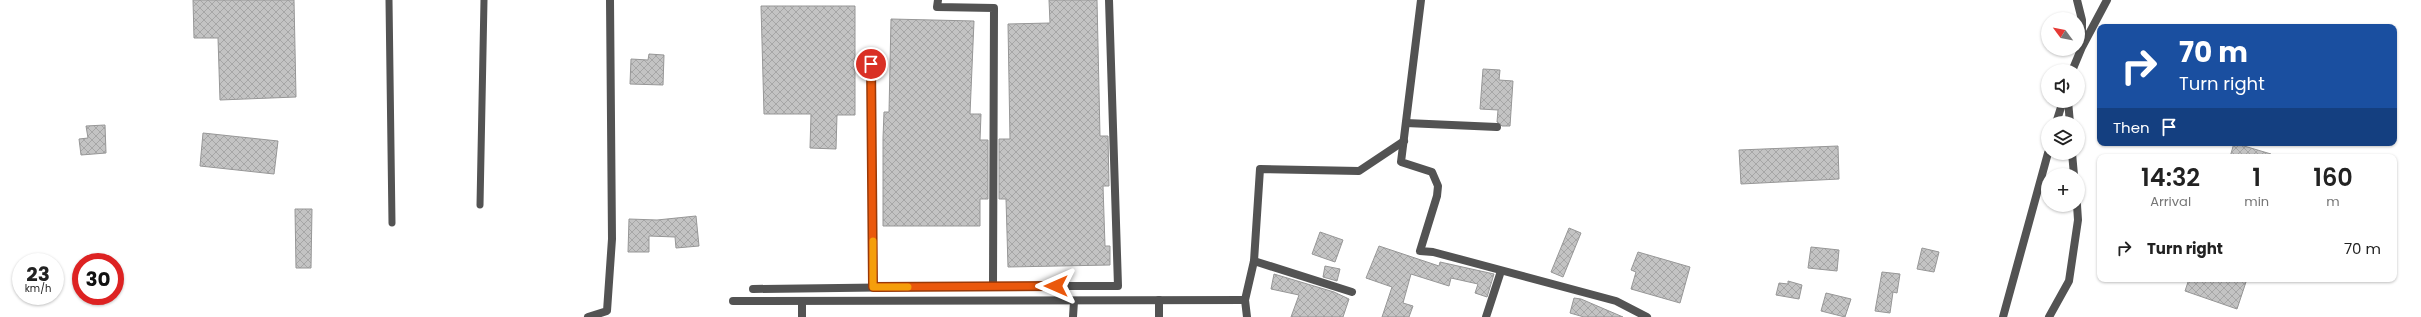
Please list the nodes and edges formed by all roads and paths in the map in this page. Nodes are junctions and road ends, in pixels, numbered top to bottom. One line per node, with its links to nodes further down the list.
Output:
1 (389, 0): 18 (lane)
2 (484, 0): 16 (lane)
3 (610, 0): 30 (street)
4 (938, 0): 21 (street)
5 (1109, 0): 21 (street)
6 (1421, 0): 12 (street)
7 (2077, 0): 9 (street)
8 (2107, 0): 10 (street)
9 (2080, 12)
10 (2085, 41)
11 (871, 64): 22 (street)
12 (1406, 123): 13 (street); 14 (street)
13 (1497, 128)
14 (1404, 141): 19 (street); 20 (street)
15 (2046, 160): 37 (street)
16 (480, 205)
17 (2077, 212): 38 (street)
18 (392, 223)
19 (1254, 261): 24 (street); 26 (street)
20 (1501, 271): 35 (street); 36 (street)
21 (993, 286): 22 (street)
22 (873, 287): 23 (street)
23 (753, 289)
24 (1352, 292)
25 (1159, 300): 26 (street); 29 (street); 33 (street)
26 (1245, 300): 34 (street)
27 (733, 301): 28 (street)
28 (802, 301): 29 (street); 31 (street)
29 (1074, 301): 32 (street)
30 (588, 317)
31 (802, 317)
32 (1073, 317)
33 (1159, 317)
34 (1247, 317)
35 (1486, 317)
36 (1647, 317)
37 (2003, 317)
38 (2050, 317)

